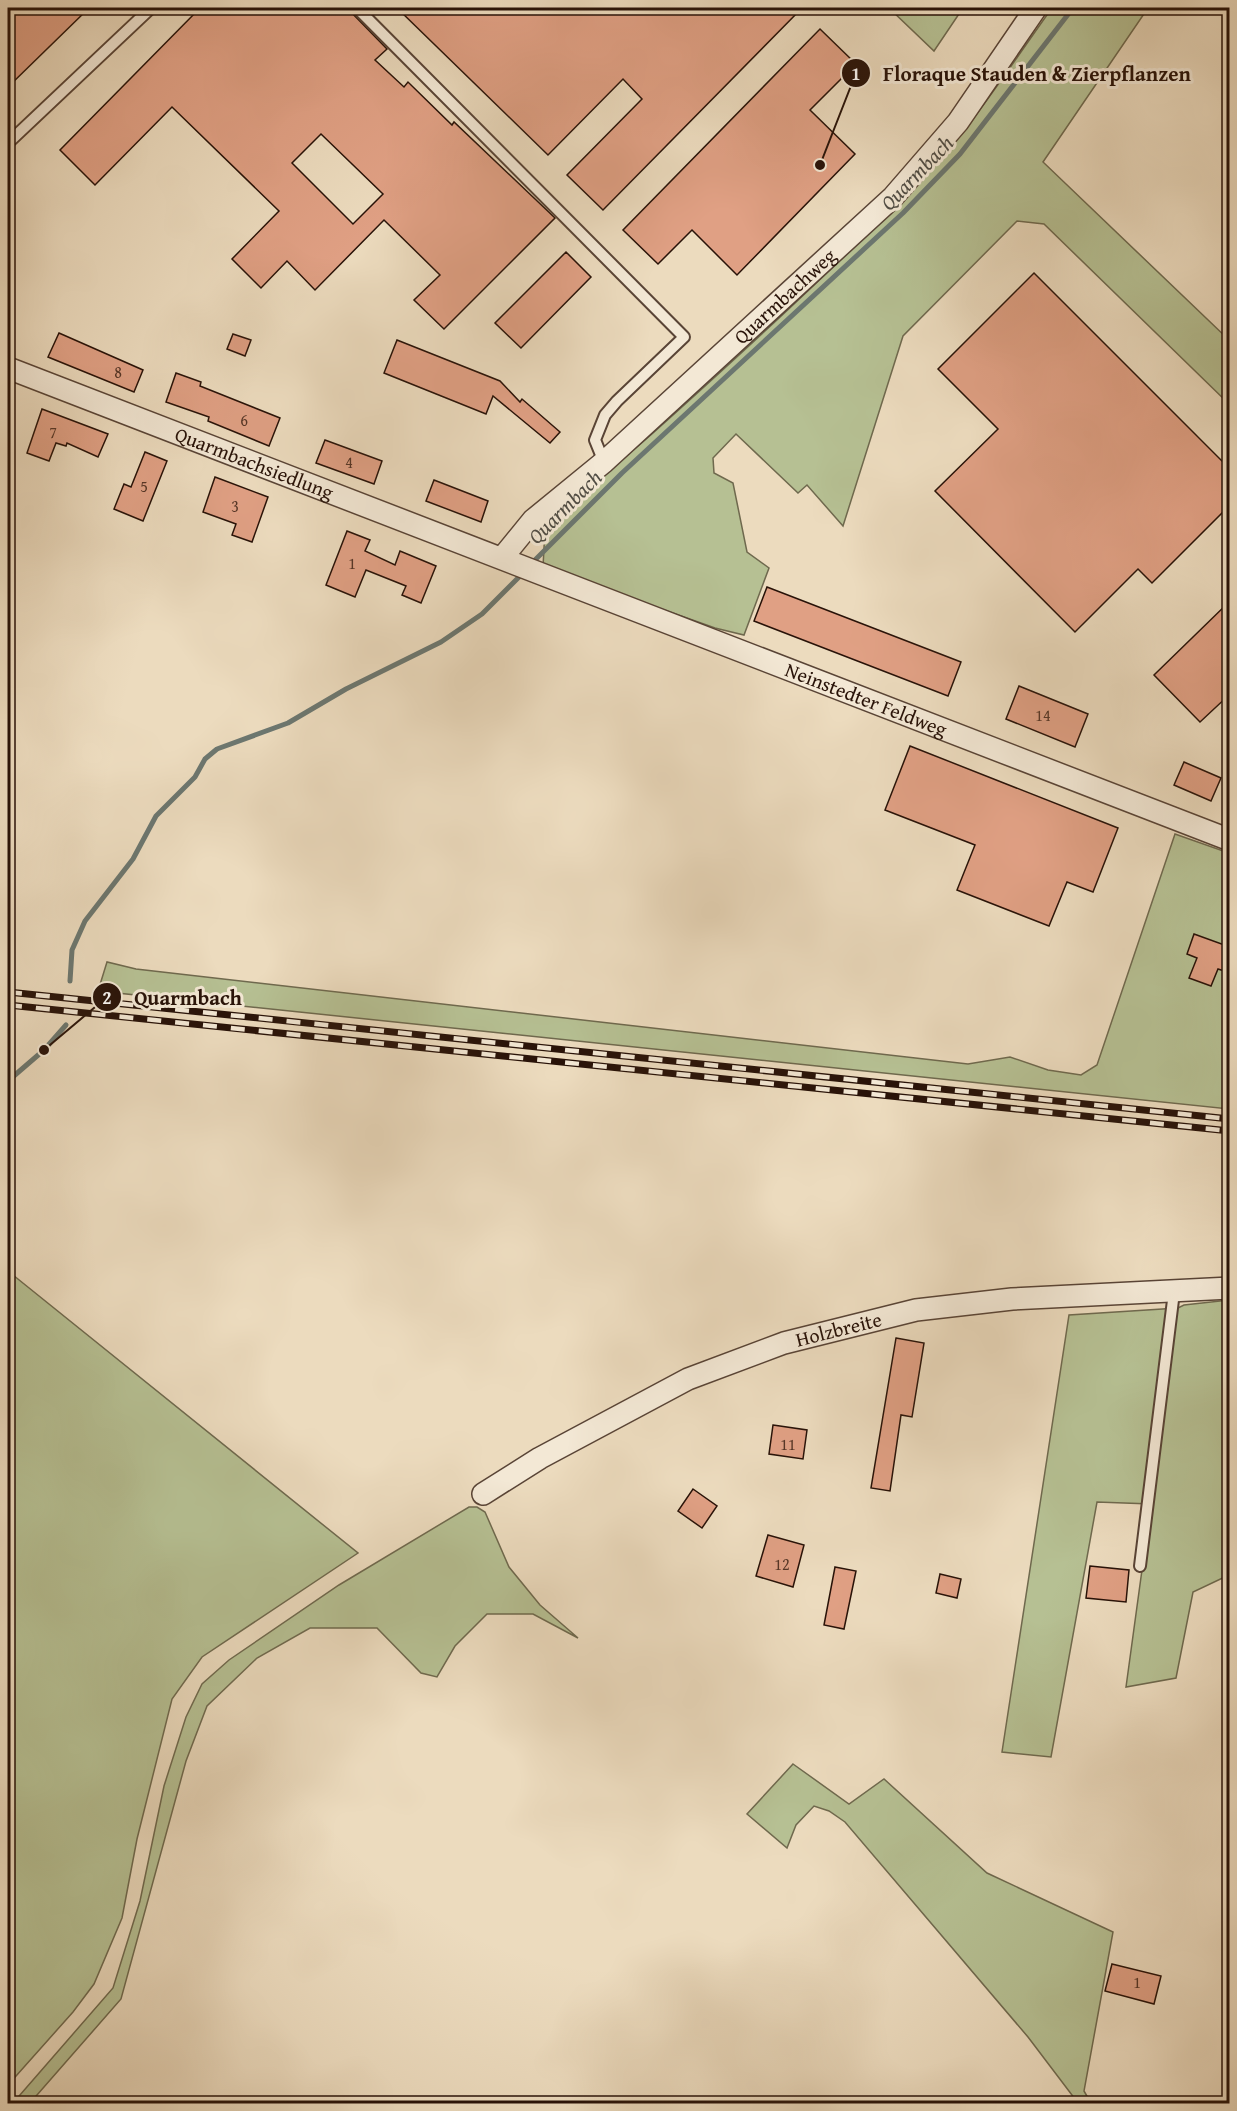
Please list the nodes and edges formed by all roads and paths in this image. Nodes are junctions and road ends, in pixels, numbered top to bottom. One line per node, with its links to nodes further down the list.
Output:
1 (151, 8): 4 (lane)
2 (357, 8): 6 (lane)
3 (1036, 8): 6 (street, Quarmbachweg)
4 (8, 143)
5 (8, 368): 7 (street, Quarmbachsiedlung)
6 (604, 462): 7 (street, Quarmbachweg)
7 (509, 561): 8 (street, Neinstedter Feldweg)
8 (1230, 840)
9 (1230, 1288): 10 (street, Holzbreite)
10 (1174, 1292): 11 (street, Holzbreite); 12 (lane)
11 (483, 1494)
12 (1140, 1566)

